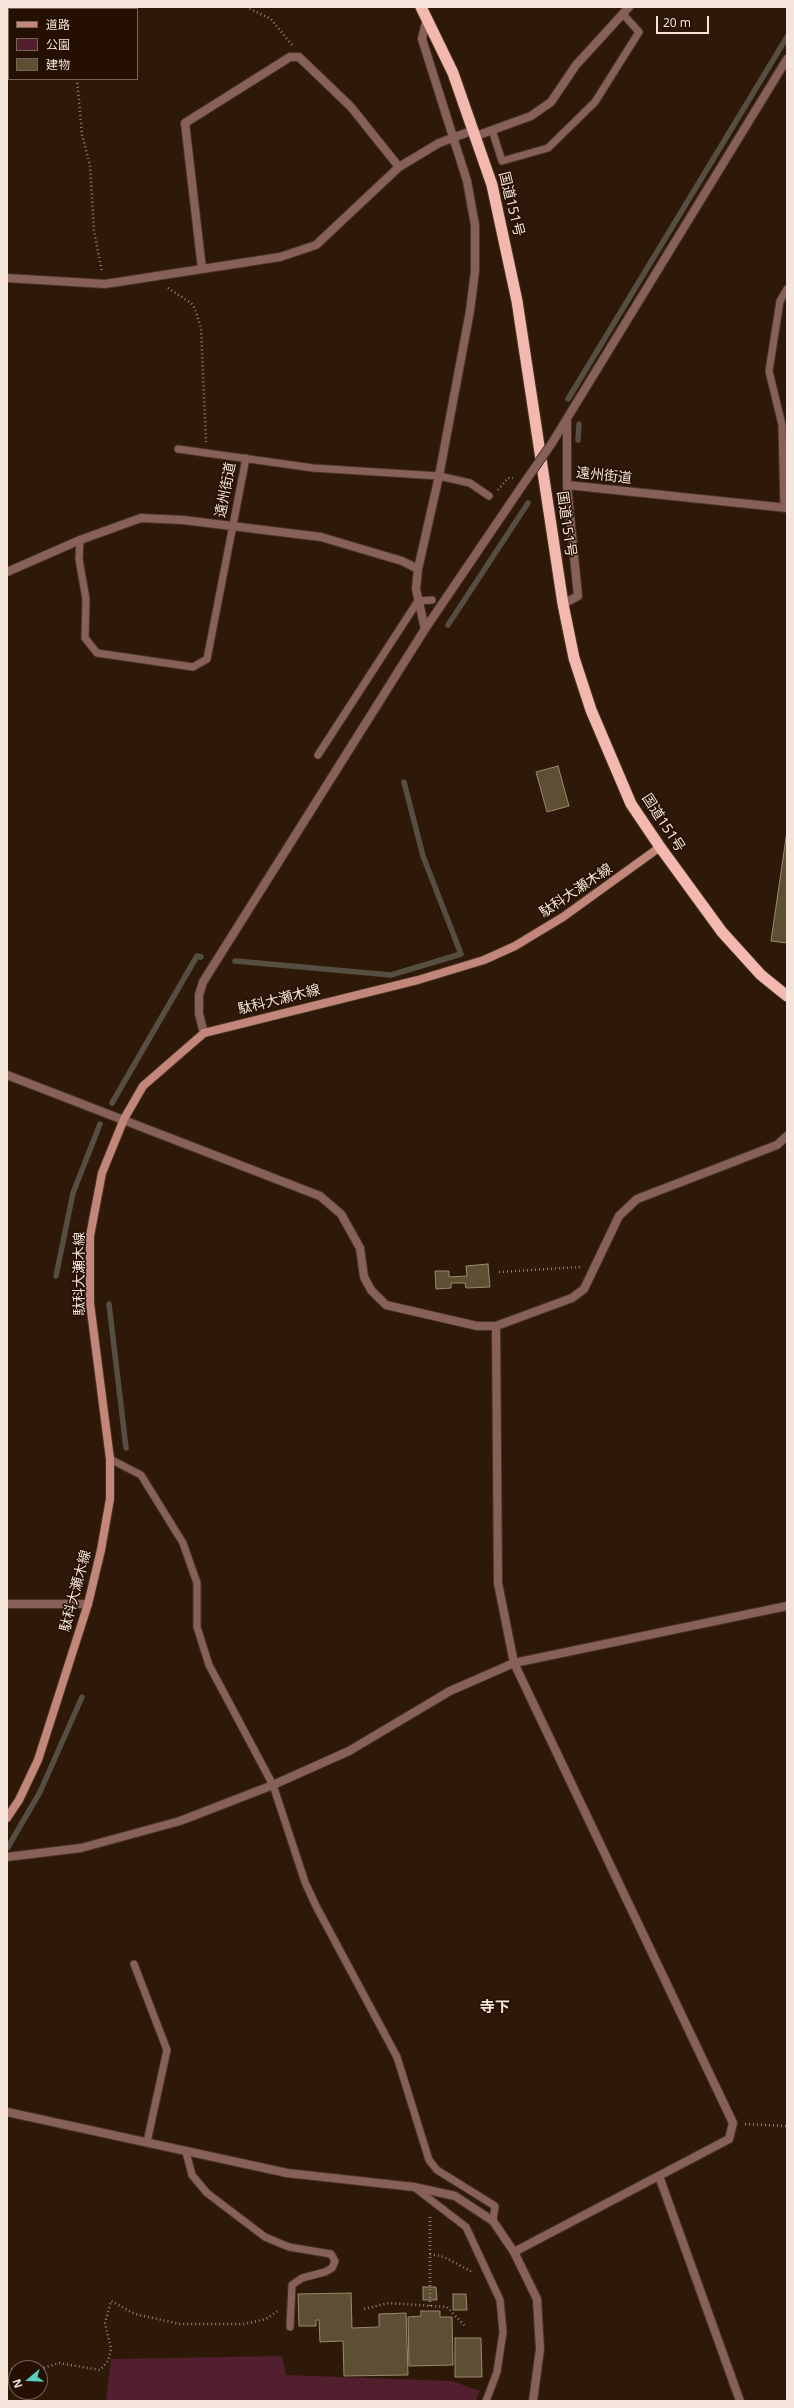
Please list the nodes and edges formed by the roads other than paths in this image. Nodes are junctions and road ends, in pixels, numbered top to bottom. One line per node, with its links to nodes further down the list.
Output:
1 (421, 7): 4 (highway, 国道151号)
2 (629, 7): 3 (street)
3 (623, 14): 6 (street); 6 (lane)
4 (427, 18): 7 (highway, 国道151号); 8 (street)
5 (787, 59): 13 (street)
6 (492, 130): 7 (street)
7 (475, 133): 8 (street); 26 (highway, 国道151号)
8 (453, 137): 9 (street); 16 (street)
9 (398, 168): 10 (street); 10 (street)
10 (202, 269): 11 (street)
11 (7, 278)
12 (787, 289): 19 (lane)
13 (567, 420): 17 (street, 遠州街道); 27 (street, bridge)
14 (178, 449): 15 (lane)
15 (246, 458): 16 (lane, 遠州街道); 20 (lane, 遠州街道)
16 (439, 476): 18 (lane, 遠州街道); 22 (street)
17 (567, 485): 19 (street, 遠州街道); 26 (street)
18 (490, 496)
19 (786, 508)
20 (234, 526): 21 (street, 遠州街道); 21 (lane); 22 (street)
21 (80, 540): 23 (street, 遠州街道)
22 (418, 569): 24 (street)
23 (7, 572)
24 (418, 600): 25 (lane); 27 (street); 28 (lane)
25 (432, 600)
26 (563, 604): 29 (highway, 国道151号)
27 (425, 629): 31 (street)
28 (318, 755)
29 (660, 847): 30 (highway, 国道151号); 31 (main road, 駄科大瀬木線)
30 (787, 996)
31 (204, 1033): 33 (main road, 駄科大瀬木線)
32 (7, 1075): 33 (street)
33 (124, 1119): 35 (street); 36 (main road, 駄科大瀬木線)
34 (786, 1138): 35 (street)
35 (496, 1326): 40 (street)
36 (110, 1459): 38 (main road, 駄科大瀬木線); 41 (lane)
37 (7, 1604): 38 (street)
38 (88, 1604): 42 (main road, 駄科大瀬木線)
39 (787, 1606): 40 (street)
40 (514, 1662): 41 (street); 48 (street)
41 (273, 1785): 43 (street); 50 (lane)
42 (7, 1818)
43 (7, 1857)
44 (134, 1964): 46 (lane)
45 (7, 2112): 46 (street)
46 (147, 2142): 47 (street)
47 (186, 2152): 49 (street); 52 (lane)
48 (659, 2176): 51 (street); 55 (street)
49 (414, 2187): 50 (street); 53 (lane)
50 (493, 2221): 51 (street)
51 (514, 2252): 54 (street)
52 (290, 2327)
53 (486, 2401)
54 (533, 2401)
55 (740, 2401)

